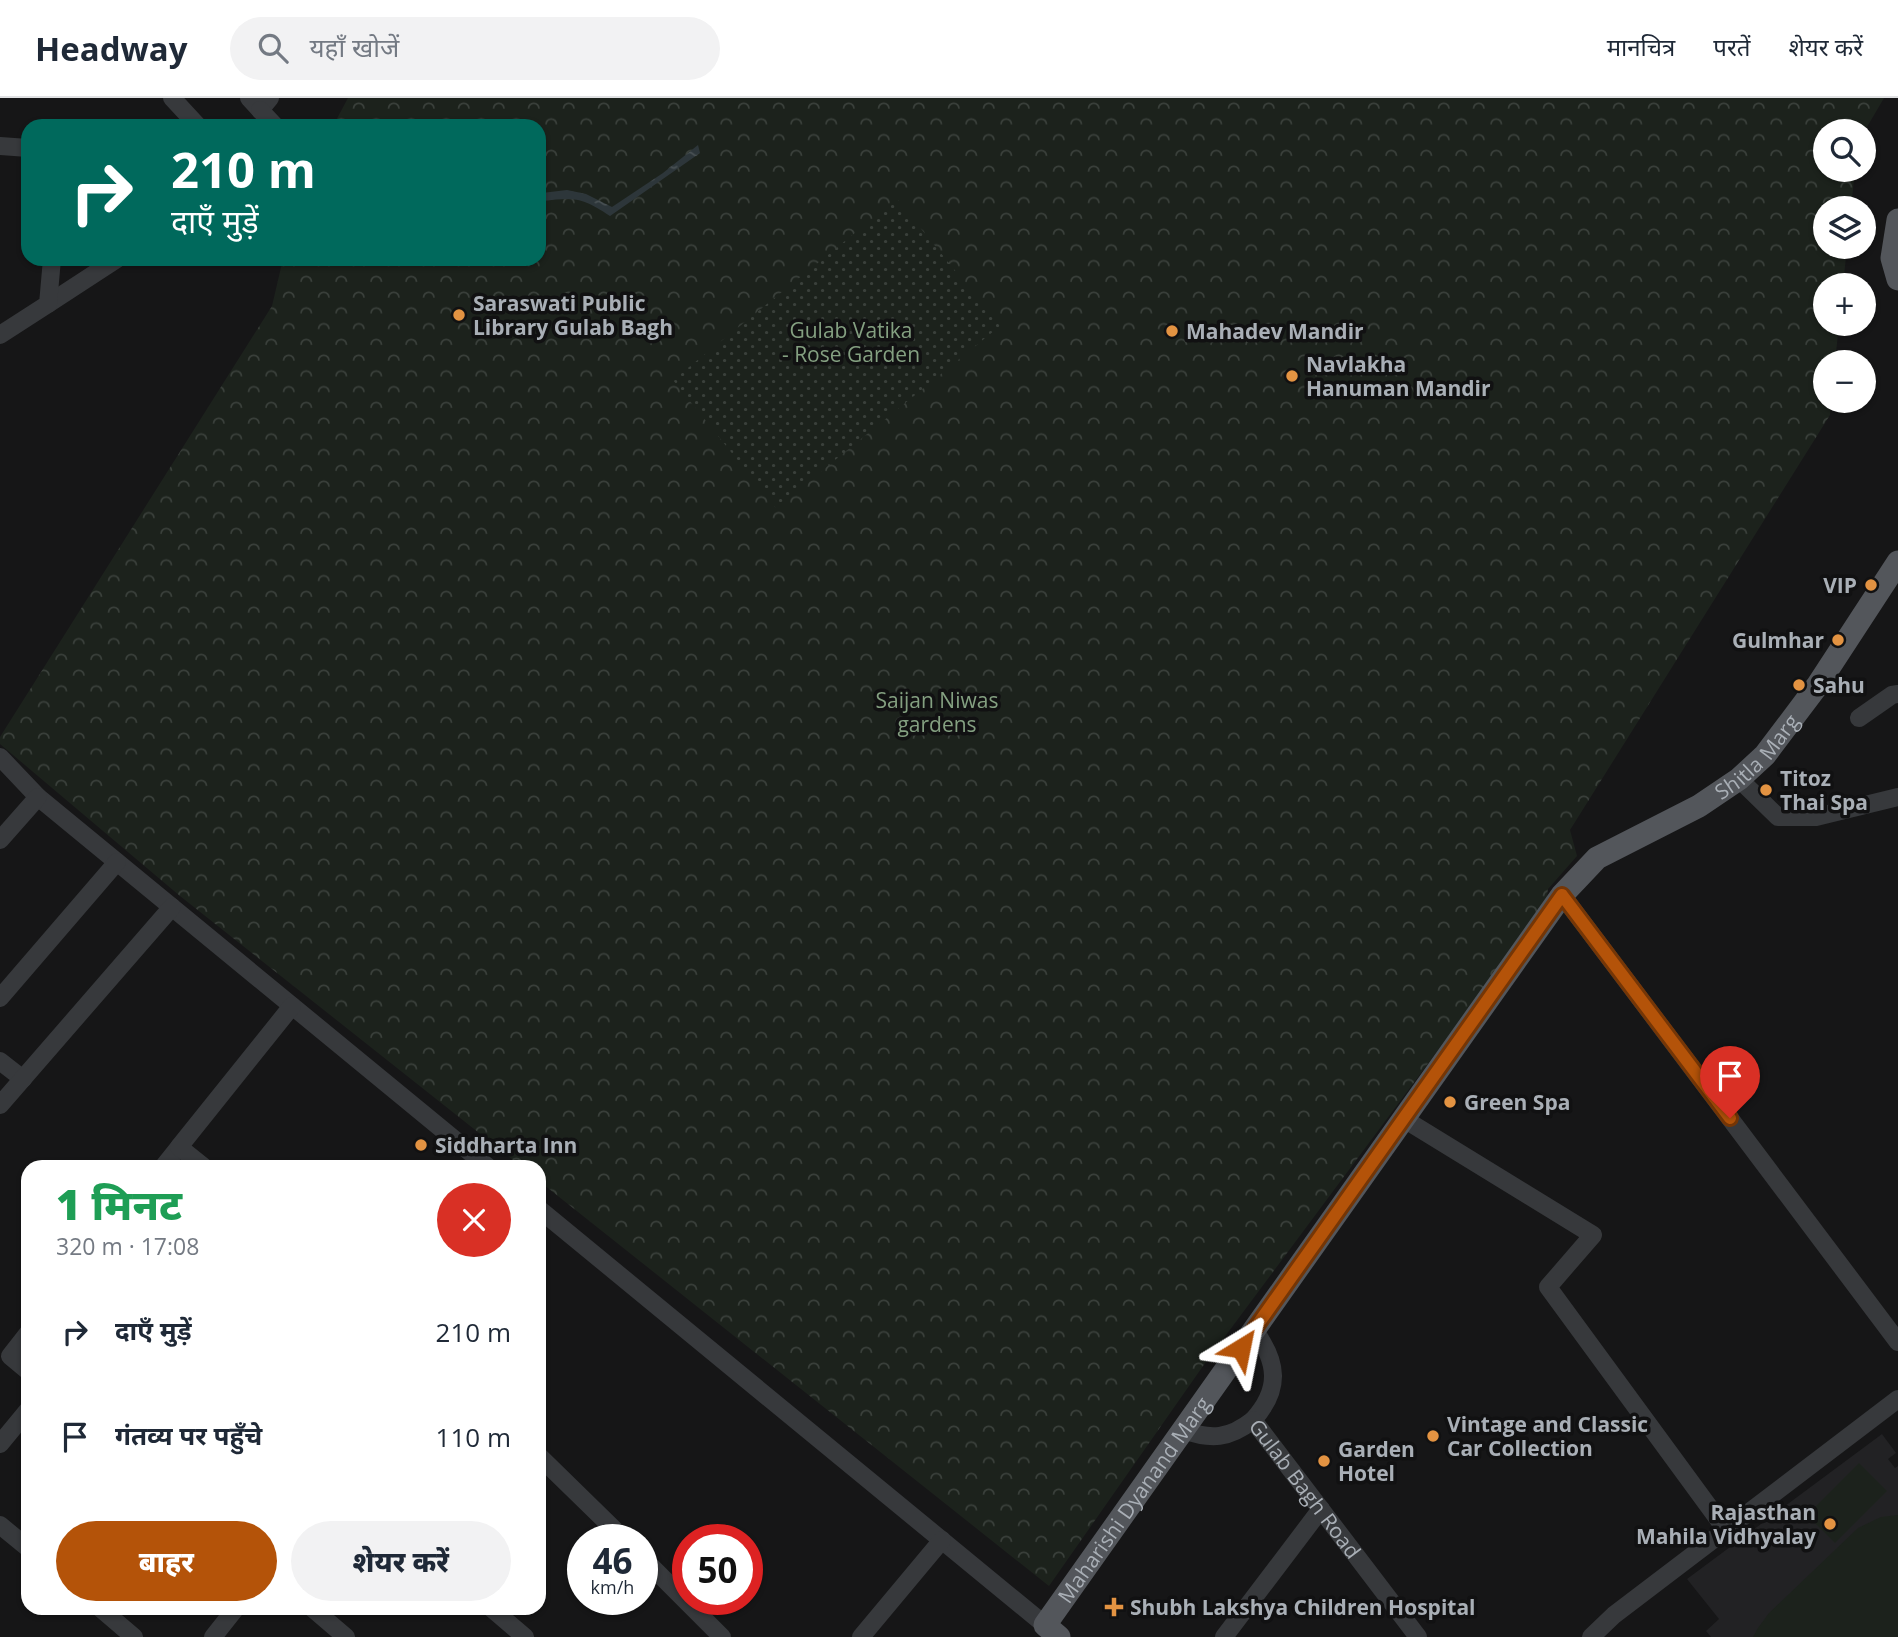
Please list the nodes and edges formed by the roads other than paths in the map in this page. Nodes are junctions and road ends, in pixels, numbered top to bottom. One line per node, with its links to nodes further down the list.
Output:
1 (172, 98): 3 (street)
2 (260, 102): 4 (street)
3 (192, 119)
4 (271, 119)
5 (0, 146): 6 (street)
6 (21, 148)
7 (1898, 220): 10 (main road)
8 (51, 266): 11 (street)
9 (106, 266): 11 (street)
10 (1898, 279)
11 (48, 304): 12 (street)
12 (0, 335)
13 (1898, 562): 17 (main road, Shitla Marg)
14 (1898, 694): 15 (street)
15 (1859, 718)
16 (0, 757): 18 (street)
17 (1739, 779): 19 (street); 22 (main road, Shitla Marg)
18 (38, 797): 20 (street); 21 (street)
19 (1898, 797)
20 (0, 841)
21 (117, 862): 23 (street); 24 (street)
22 (1562, 895): 29 (main road, Maharishi Dyanand Marg); 37 (street)
23 (172, 907): 25 (street); 27 (street)
24 (0, 998)
25 (292, 1006): 30 (street); 33 (street)
26 (0, 1060): 27 (street)
27 (23, 1079): 28 (street)
28 (0, 1105)
29 (1404, 1119): 35 (main road, Maharishi Dyanand Marg); 49 (street)
30 (179, 1147): 31 (street); 32 (street)
31 (169, 1160)
32 (195, 1160)
33 (479, 1160)
34 (546, 1215): 50 (street)
35 (1254, 1330): 42 (street, Gulab Bagh Road); 43 (main road, Maharishi Dyanand Marg)
36 (21, 1339): 38 (street)
37 (1898, 1342)
38 (5, 1352): 39 (street)
39 (21, 1365)
40 (1898, 1399): 49 (street)
41 (21, 1418): 44 (street)
42 (1253, 1420): 43 (street); 46 (street, Gulab Bagh Road)
43 (1183, 1430): 57 (main road, Maharishi Dyanand Marg)
44 (0, 1444)
45 (546, 1463): 47 (street)
46 (1321, 1509): 64 (street); 65 (street, Gulab Bagh Road)
47 (609, 1524)
48 (0, 1525): 51 (street)
49 (1726, 1530): 66 (street)
50 (942, 1540): 57 (street); 63 (street)
51 (21, 1542)
52 (658, 1573): 62 (street)
53 (108, 1615): 58 (street)
54 (230, 1615): 59 (street)
55 (320, 1615): 60 (street)
56 (499, 1615): 61 (street)
57 (1052, 1631)
58 (134, 1637)
59 (213, 1637)
60 (346, 1637)
61 (525, 1637)
62 (722, 1637)
63 (861, 1637)
64 (1224, 1637)
65 (1418, 1637)
66 (1591, 1637)

